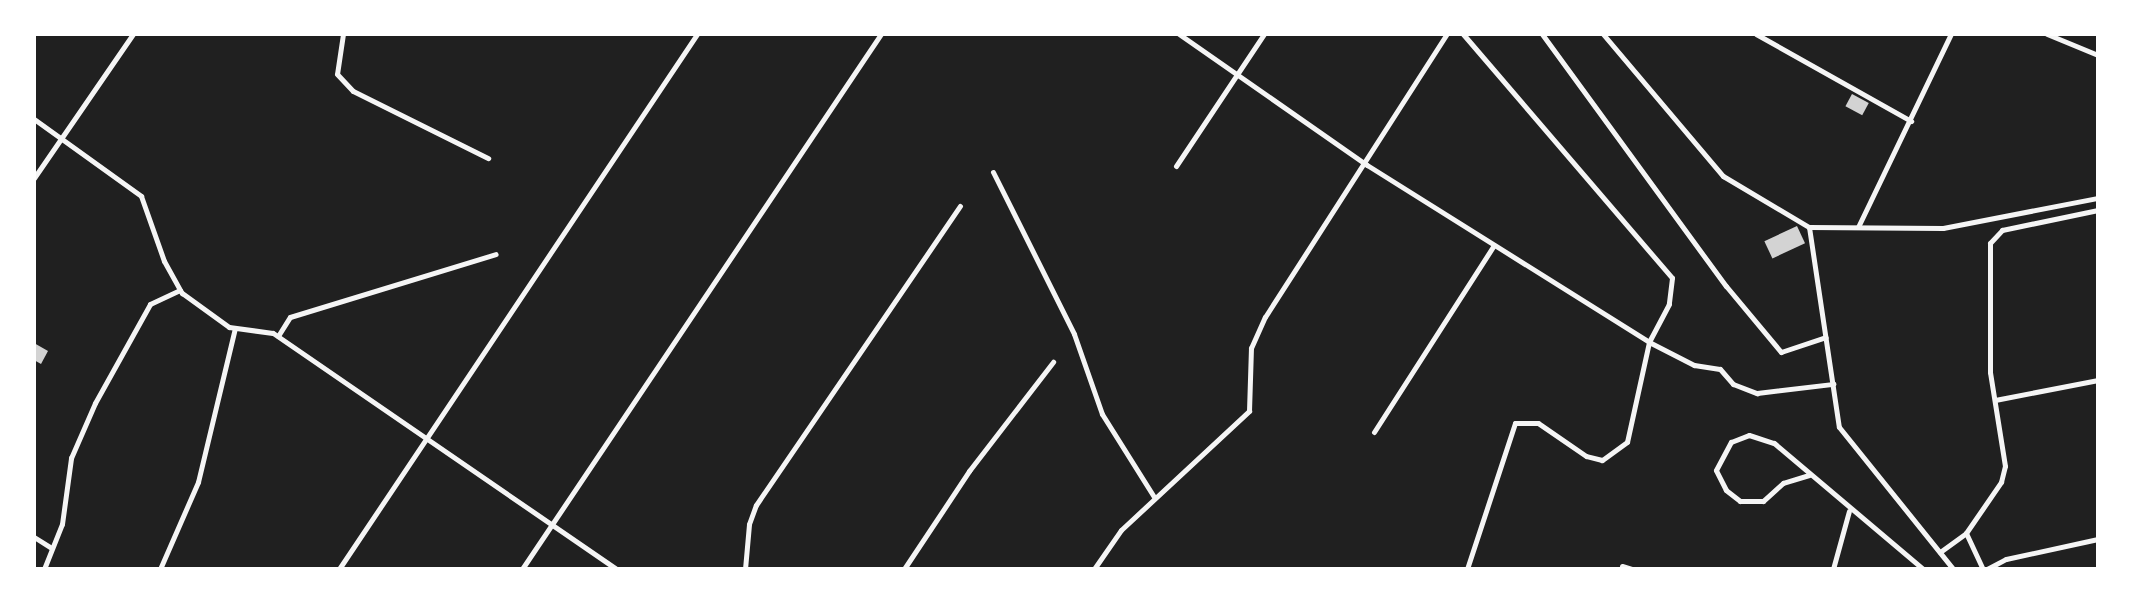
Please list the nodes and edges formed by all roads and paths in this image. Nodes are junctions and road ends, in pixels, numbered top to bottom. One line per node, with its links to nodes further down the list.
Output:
1 (133, 34): 18 (lane)
2 (343, 34): 19 (lane)
3 (697, 34): 41 (lane)
4 (881, 34): 45 (lane)
5 (1179, 34): 15 (lane)
6 (1264, 34): 15 (lane)
7 (1447, 34): 20 (lane)
8 (1463, 34): 35 (lane)
9 (1542, 34): 34 (lane)
10 (1603, 34): 27 (lane)
11 (1756, 34): 17 (lane)
12 (1951, 34): 17 (lane)
13 (2047, 34): 14 (lane)
14 (2098, 55)
15 (1239, 76): 20 (lane); 21 (lane)
16 (34, 119): 18 (lane)
17 (1911, 121): 28 (lane)
18 (61, 138): 23 (lane); 31 (lane)
19 (488, 158)
20 (1367, 165): 29 (lane); 43 (lane)
21 (1176, 166)
22 (993, 172): 43 (lane)
23 (34, 178)
24 (2098, 198): 28 (lane)
25 (960, 206): 57 (lane)
26 (2098, 210): 39 (lane)
27 (1809, 227): 28 (lane); 34 (lane)
28 (1858, 227)
29 (1494, 245): 35 (lane); 40 (lane)
30 (496, 254): 33 (lane)
31 (180, 290): 32 (lane); 49 (lane)
32 (235, 328): 33 (lane); 53 (lane)
33 (278, 336): 41 (lane)
34 (1826, 337): 38 (lane)
35 (1649, 342): 38 (lane); 60 (lane)
36 (1053, 362): 58 (lane)
37 (2098, 380): 39 (lane)
38 (1833, 384): 50 (lane)
39 (1995, 400): 46 (lane)
40 (1374, 432)
41 (424, 438): 45 (lane); 54 (lane)
42 (1809, 475): 42 (lane); 44 (lane)
43 (1154, 497): 59 (lane)
44 (1849, 511): 62 (lane); 63 (lane)
45 (551, 527): 55 (lane); 56 (lane)
46 (1966, 533): 50 (lane); 65 (lane)
47 (34, 537): 49 (lane)
48 (2098, 539): 65 (lane)
49 (50, 547): 52 (lane)
50 (1940, 552): 64 (lane)
51 (1622, 566): 61 (lane)
52 (44, 569)
53 (160, 569)
54 (339, 569)
55 (522, 569)
56 (616, 569)
57 (745, 569)
58 (904, 569)
59 (1094, 569)
60 (1467, 569)
61 (1632, 569)
62 (1833, 569)
63 (1923, 569)
64 (1953, 569)
65 (1985, 569)

